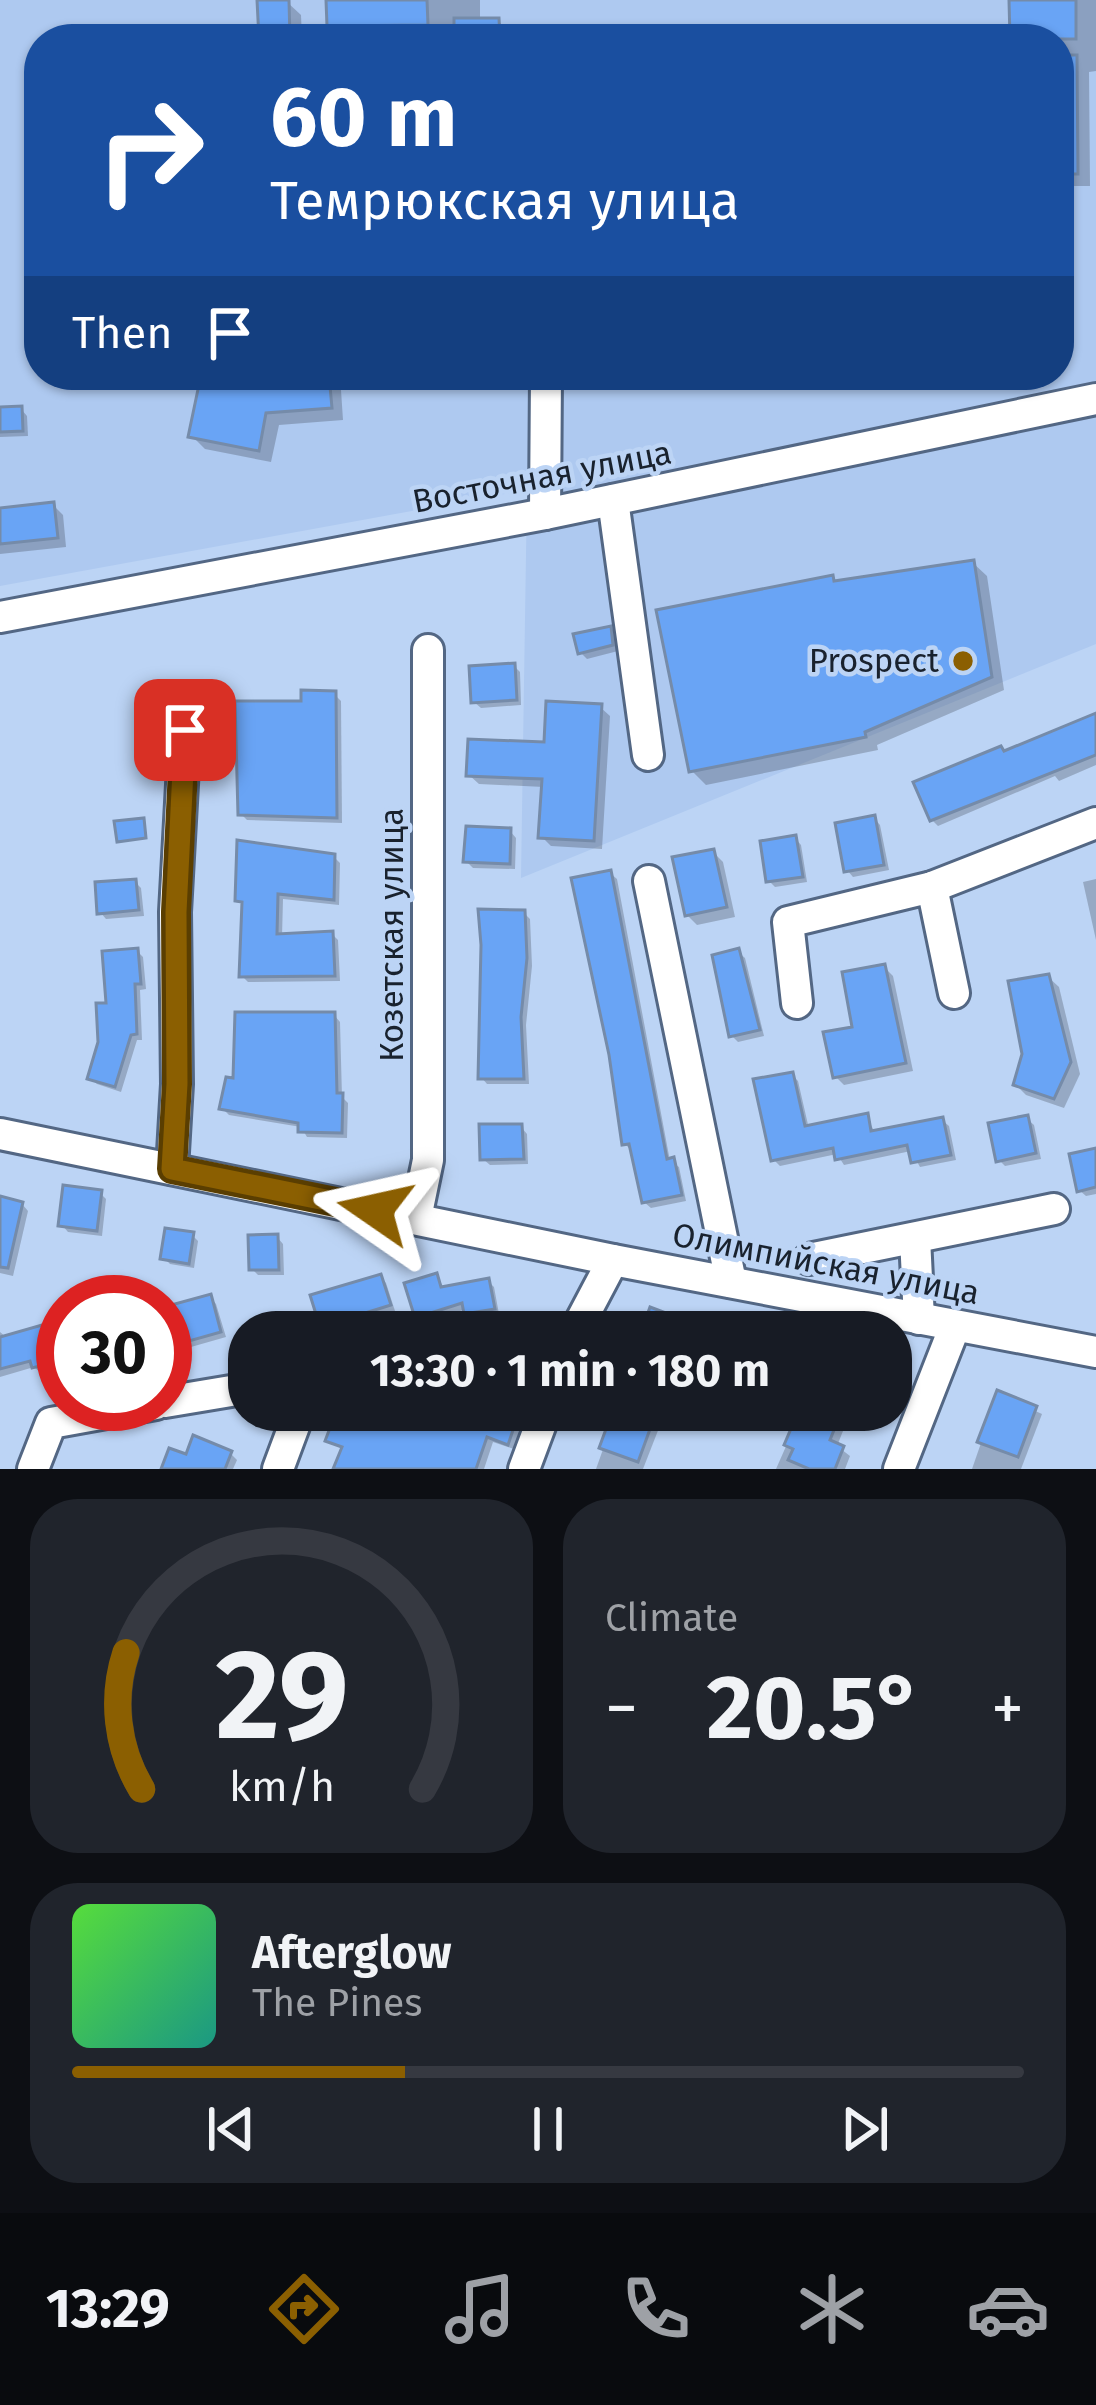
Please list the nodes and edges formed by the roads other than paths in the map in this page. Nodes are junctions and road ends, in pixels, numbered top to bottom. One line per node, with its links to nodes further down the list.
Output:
1 (546, 390): 4 (street)
2 (1096, 399): 3 (street, Восточная улица)
3 (613, 500): 4 (street, Восточная улица); 8 (street)
4 (545, 514): 5 (street, Восточная улица)
5 (0, 617)
6 (428, 650): 17 (street, Козетская улица)
7 (185, 730): 15 (street)
8 (648, 755)
9 (1096, 823): 11 (street)
10 (649, 881): 21 (street)
11 (932, 886): 12 (street); 13 (street)
12 (955, 993)
13 (797, 1003)
14 (0, 1134): 15 (street, Олимпийская улица)
15 (172, 1169): 17 (street, Олимпийская улица)
16 (1054, 1209): 18 (street)
17 (416, 1218): 20 (street, Олимпийская улица)
18 (915, 1238): 19 (street); 23 (street)
19 (809, 1259)
20 (613, 1260): 21 (street, Олимпийская улица); 22 (street)
21 (731, 1282): 23 (street, Олимпийская улица)
22 (586, 1311)
23 (920, 1319): 24 (street, Олимпийская улица)
24 (955, 1326): 25 (street, Олимпийская улица); 34 (street)
25 (1096, 1352)
26 (228, 1392): 27 (street)
27 (192, 1398)
28 (48, 1431): 31 (street)
29 (292, 1431): 32 (street)
30 (538, 1431): 33 (street)
31 (33, 1469)
32 (278, 1469)
33 (524, 1469)
34 (899, 1469)

